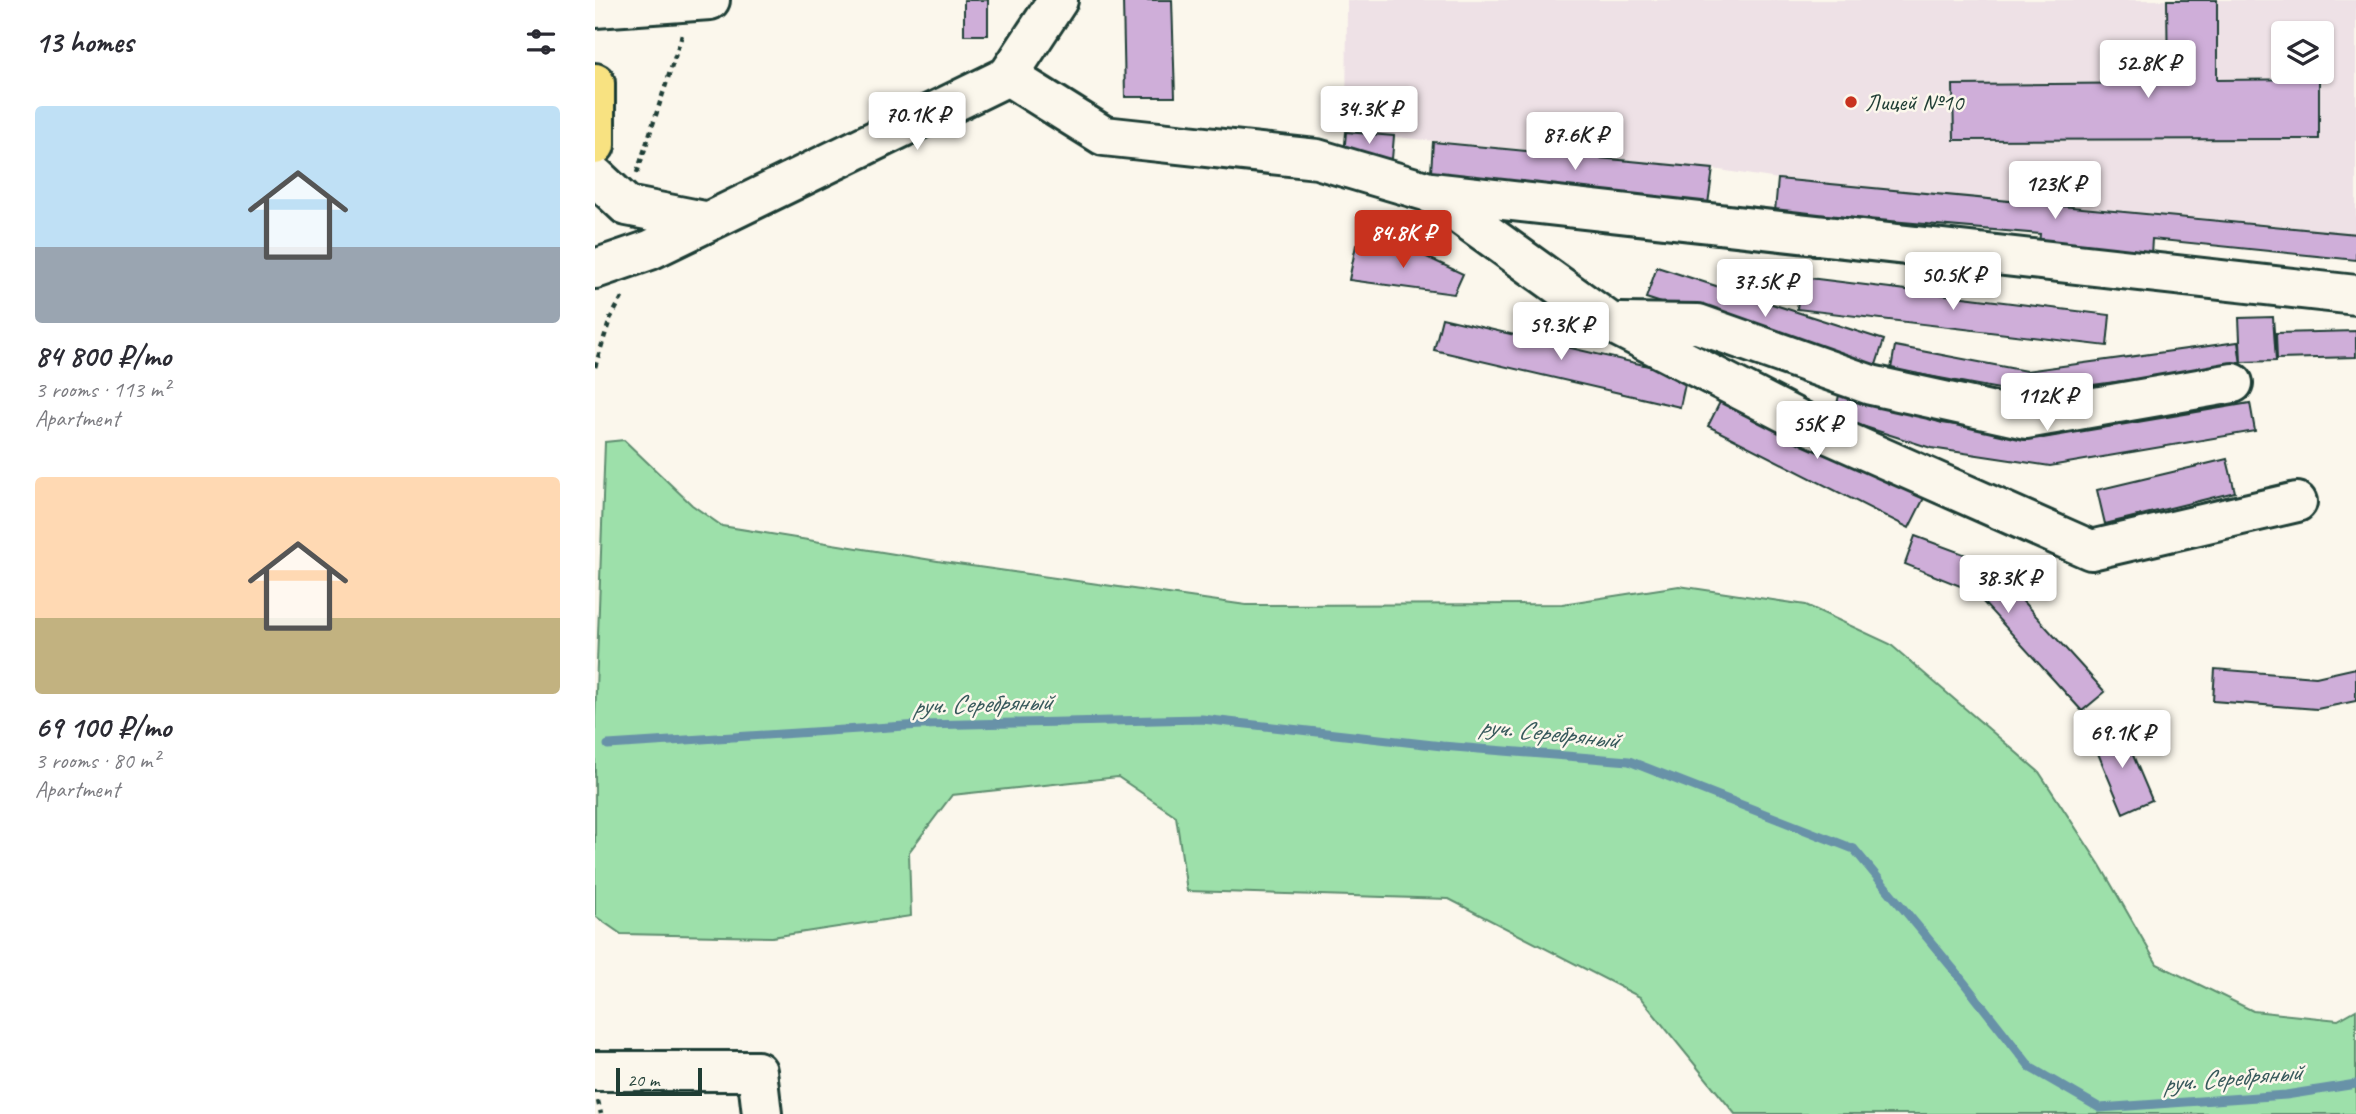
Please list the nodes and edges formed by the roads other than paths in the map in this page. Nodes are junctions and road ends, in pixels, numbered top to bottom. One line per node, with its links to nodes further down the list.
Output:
1 (1058, 0): 4 (street)
2 (702, 1): 3 (street)
3 (595, 8)
4 (1008, 76): 8 (street); 9 (street)
5 (595, 83): 6 (main road)
6 (595, 145)
7 (595, 176): 9 (street)
8 (1429, 192): 11 (street); 12 (street)
9 (704, 221): 10 (street)
10 (595, 269)
11 (2356, 295)
12 (1611, 323): 13 (street); 14 (street)
13 (2233, 383)
14 (2297, 502)
15 (595, 1070): 16 (street)
16 (762, 1114)

